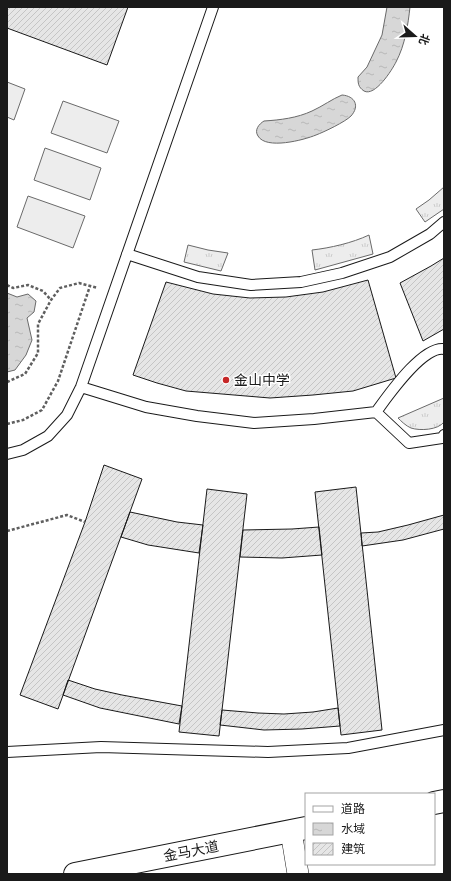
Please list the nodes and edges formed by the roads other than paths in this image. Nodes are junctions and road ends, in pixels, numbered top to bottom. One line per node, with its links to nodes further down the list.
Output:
1 (213, 7): 3 (lane)
2 (444, 222): 3 (lane)
3 (127, 254): 5 (lane)
4 (444, 349): 6 (lane)
5 (81, 387): 6 (lane); 8 (lane)
6 (376, 412): 7 (lane)
7 (444, 436)
8 (7, 454)
9 (444, 730): 10 (lane)
10 (7, 752)
11 (298, 830): 12 (street, 金马大道); 13 (street)
12 (75, 874)
13 (298, 874)

